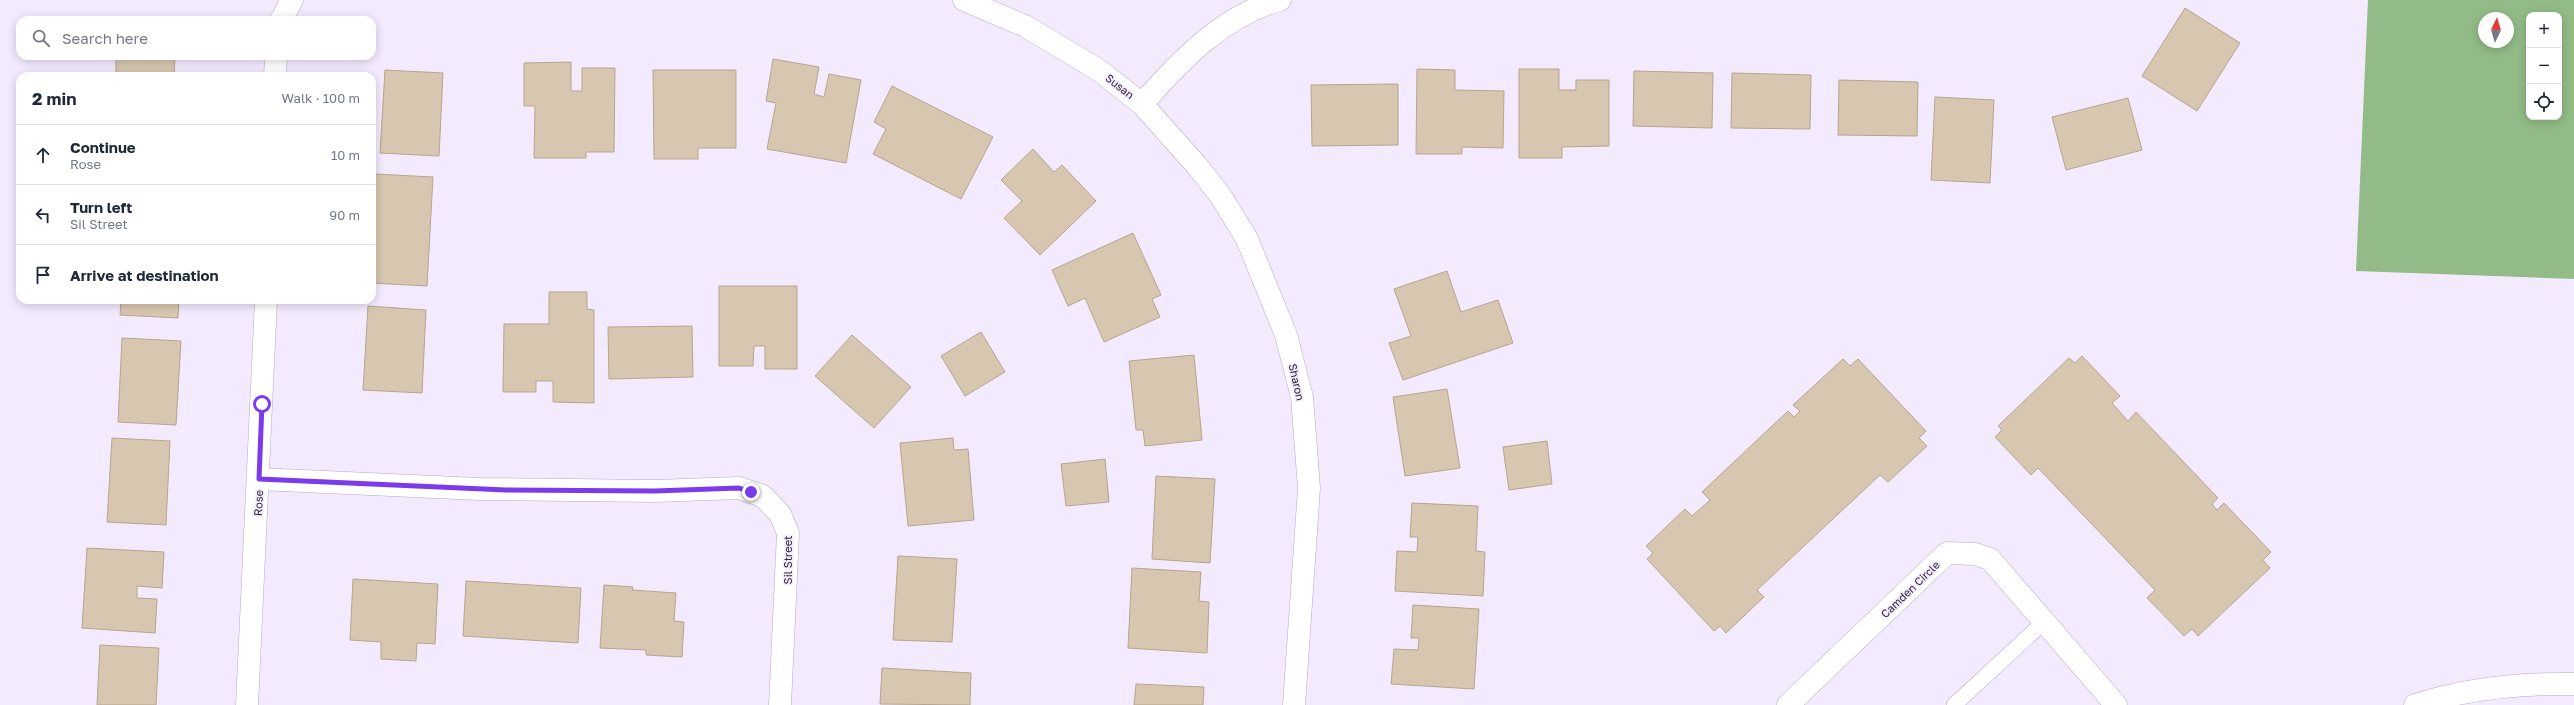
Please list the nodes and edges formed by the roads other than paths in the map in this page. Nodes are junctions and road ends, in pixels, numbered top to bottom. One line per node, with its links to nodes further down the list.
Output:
1 (292, 0): 4 (street)
2 (964, 0): 7 (street, Susan)
3 (1280, 0): 7 (street, Susan)
4 (283, 16)
5 (276, 60): 6 (street)
6 (275, 72)
7 (1142, 104): 14 (street, Sharon)
8 (266, 304): 9 (street, Rose)
9 (259, 479): 12 (street, Rose); 13 (street, Sil Street)
10 (2044, 622): 15 (street, Camden Circle); 16 (lane); 17 (street, Camden Circle)
11 (2574, 684): 18 (street)
12 (247, 705)
13 (780, 705)
14 (1294, 705)
15 (1788, 705)
16 (1954, 705)
17 (2116, 705)
18 (2415, 705)

